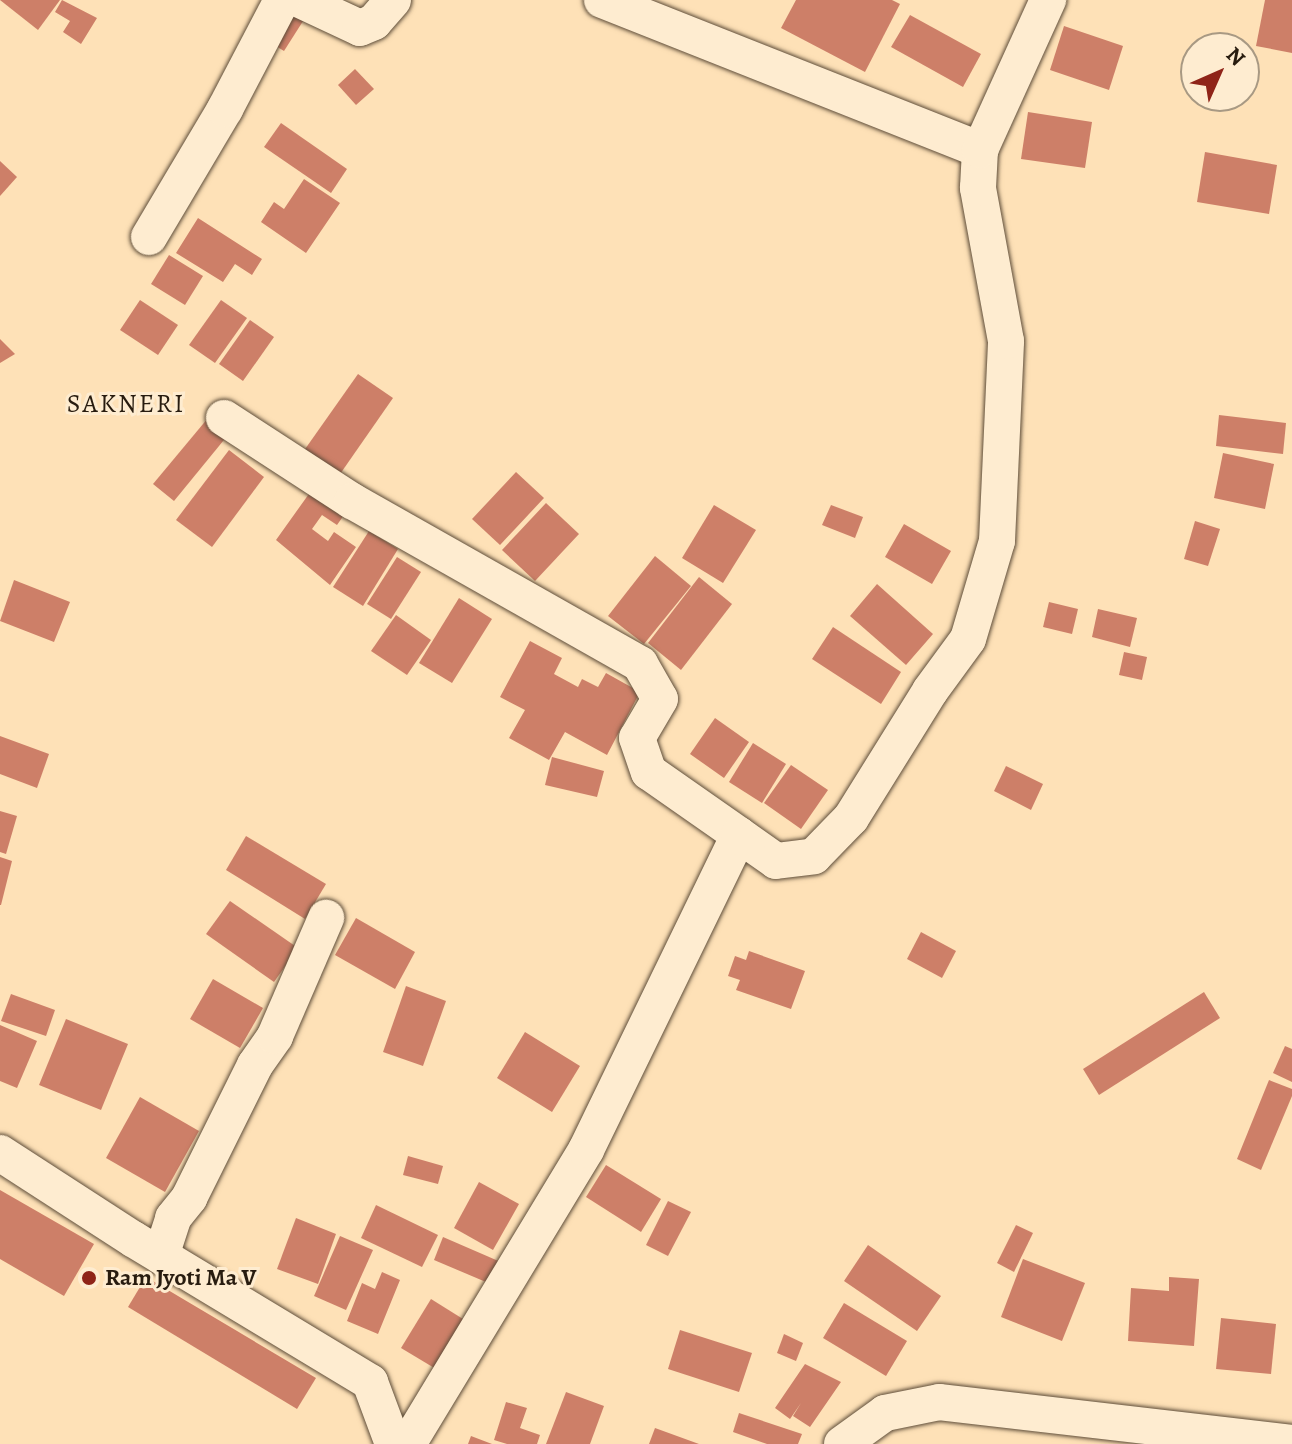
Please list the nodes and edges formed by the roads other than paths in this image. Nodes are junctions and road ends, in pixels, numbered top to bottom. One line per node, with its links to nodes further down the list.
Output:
1 (282, 0): 7 (street)
2 (300, 0): 3 (street)
3 (393, 0)
4 (602, 0): 6 (street)
5 (1048, 0): 6 (street)
6 (980, 150): 9 (street)
7 (149, 237)
8 (224, 418): 9 (street)
9 (739, 835): 15 (street)
10 (326, 918): 12 (street)
11 (0, 1153): 12 (street)
12 (161, 1256): 14 (street)
13 (1292, 1443): 16 (street)
14 (393, 1444)
15 (408, 1444)
16 (842, 1444)

